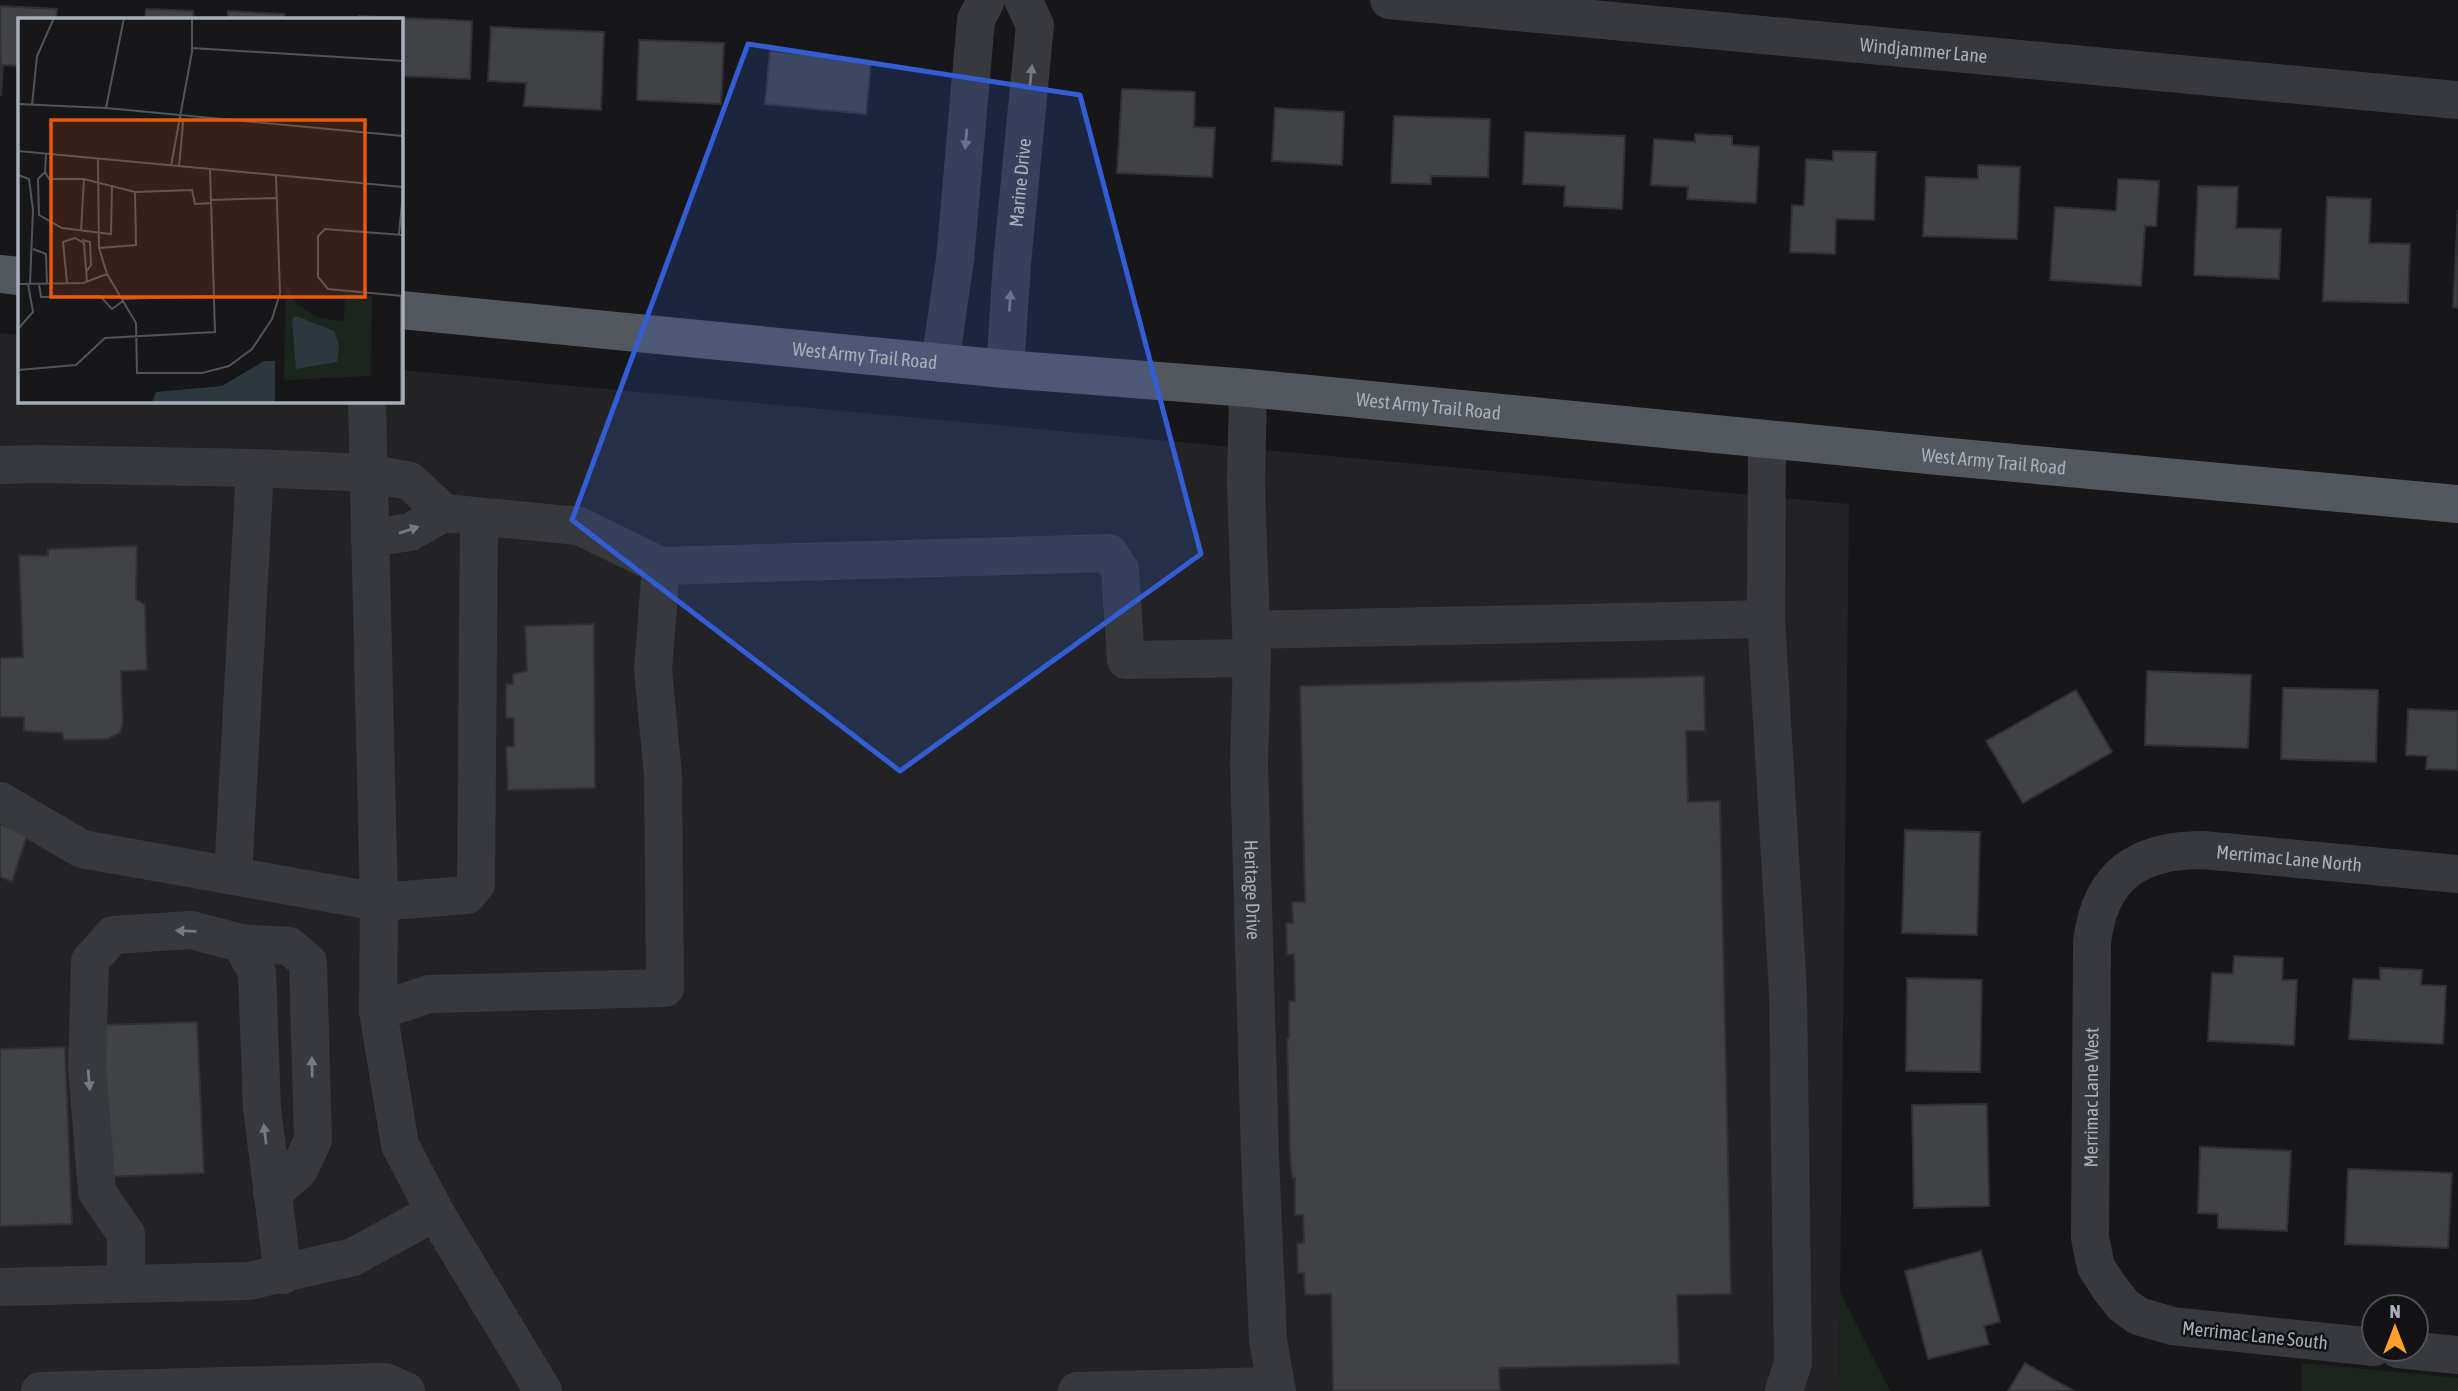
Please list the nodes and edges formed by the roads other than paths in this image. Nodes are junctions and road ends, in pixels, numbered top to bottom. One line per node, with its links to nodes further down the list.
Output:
1 (986, 0): 8 (street, one-way to 8)
2 (1023, 0): 9 (street, Marine Drive, one-way to 2)
3 (1389, 0): 4 (street, Windjammer Lane)
4 (2458, 100)
5 (0, 274): 6 (main road)
6 (18, 276)
7 (402, 310): 8 (main road, West Army Trail Road)
8 (940, 363): 9 (main road, West Army Trail Road)
9 (1005, 369): 10 (main road, West Army Trail Road)
10 (1248, 388): 12 (main road, West Army Trail Road); 21 (street, Heritage Drive)
11 (367, 402): 15 (street)
12 (1767, 440): 16 (main road, West Army Trail Road); 20 (street)
13 (0, 465): 14 (street)
14 (255, 468): 15 (street); 25 (street)
15 (368, 473): 17 (street); 18 (street)
16 (2458, 504)
17 (462, 515): 18 (street, one-way to 17); 19 (street); 26 (street)
18 (370, 538): 26 (street)
19 (661, 566): 21 (street); 28 (street)
20 (1766, 619): 21 (street); 43 (street)
21 (1251, 644): 38 (street, Heritage Drive)
22 (0, 801): 25 (street)
23 (2125, 871): 24 (street, Merrimac Lane North); 34 (street, Merrimac Lane West)
24 (2458, 874)
25 (233, 876): 26 (street)
26 (379, 902): 28 (street)
27 (241, 943): 29 (street, one-way to 27); 29 (street, one-way to 27); 32 (street, one-way to 32)
28 (378, 1011): 30 (street)
29 (272, 1193): 31 (street)
30 (435, 1212): 31 (street); 41 (street)
31 (283, 1275): 32 (street)
32 (125, 1283): 33 (street)
33 (0, 1287)
34 (2138, 1316): 35 (street, Merrimac Lane South)
35 (2360, 1346)
36 (2430, 1352): 37 (street)
37 (2458, 1355)
38 (1276, 1389): 42 (street)
39 (40, 1391): 40 (street)
40 (406, 1391)
41 (543, 1391)
42 (1077, 1391)
43 (1784, 1391)

